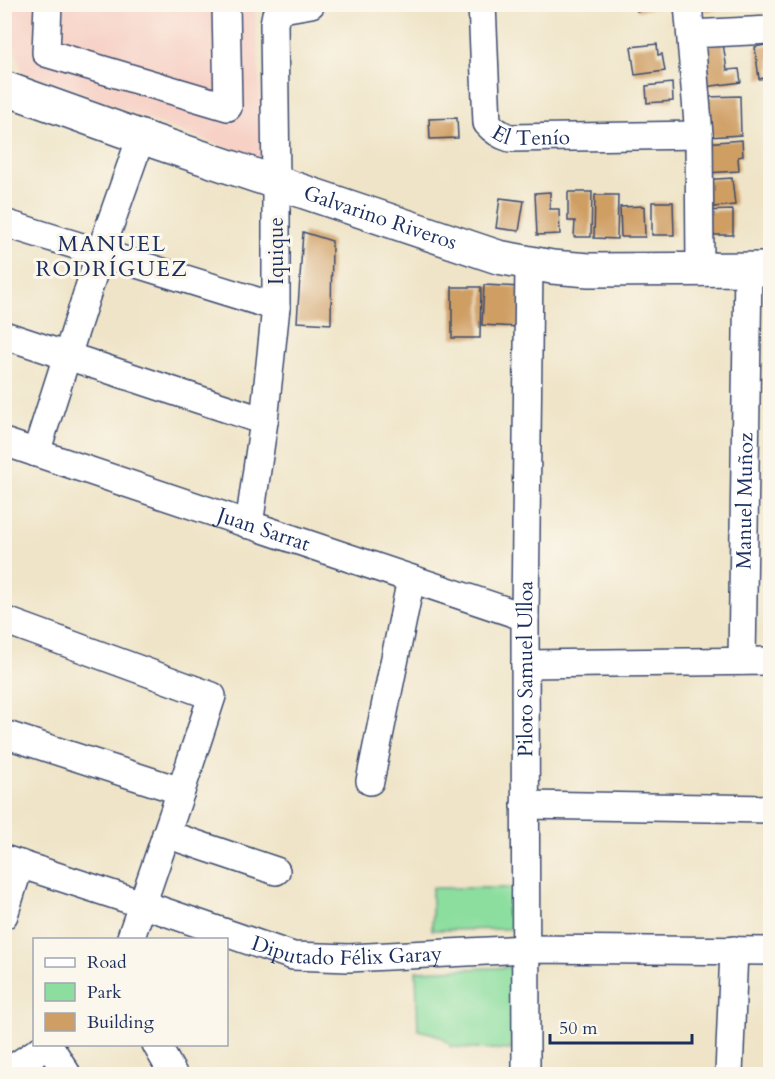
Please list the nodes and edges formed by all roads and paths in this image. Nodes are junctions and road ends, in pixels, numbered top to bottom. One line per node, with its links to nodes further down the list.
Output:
1 (48, 4): 2 (street)
2 (226, 4)
3 (311, 4): 11 (street, Iquique)
4 (482, 4): 9 (street, El Tenío)
5 (688, 4): 7 (street)
6 (771, 30): 7 (street)
7 (691, 34): 9 (street)
8 (6, 86): 10 (main road, Galvarino Riveros)
9 (699, 135): 15 (street)
10 (141, 137): 11 (main road, Galvarino Riveros); 13 (street)
11 (276, 182): 14 (main road, Galvarino Riveros); 17 (street, Iquique)
12 (4, 223): 13 (street)
13 (100, 253): 17 (street); 19 (street)
14 (530, 263): 15 (main road, Galvarino Riveros); 26 (street, Piloto Samuel Ulloa)
15 (700, 269): 16 (main road, Galvarino Riveros)
16 (759, 270): 20 (street, Manuel Muñoz)
17 (276, 307): 21 (street, Iquique)
18 (4, 335): 19 (street)
19 (67, 356): 21 (street); 23 (street)
20 (758, 401): 28 (street, Manuel Muñoz)
21 (264, 422): 24 (street, Iquique)
22 (4, 442): 23 (street, Juan Sarrat)
23 (36, 453): 24 (street, Juan Sarrat)
24 (249, 525): 25 (street, Juan Sarrat)
25 (411, 579): 26 (street, Juan Sarrat); 32 (street)
26 (525, 617): 30 (street, Piloto Samuel Ulloa)
27 (4, 620): 33 (street)
28 (742, 660): 29 (street); 30 (street)
29 (771, 661)
30 (525, 664): 34 (street, Piloto Samuel Ulloa)
31 (4, 734): 33 (street)
32 (370, 781)
33 (181, 791): 36 (street)
34 (525, 805): 35 (street); 42 (street, Piloto Samuel Ulloa)
35 (771, 809)
36 (166, 834): 38 (street); 39 (street)
37 (12, 862): 39 (street, Diputado Félix Garay); 40 (street)
38 (276, 872)
39 (142, 904): 41 (street); 42 (street, Diputado Félix Garay)
40 (4, 915)
41 (130, 938)
42 (526, 949): 43 (street, Diputado Félix Garay); 51 (street, Piloto Samuel Ulloa)
43 (734, 950): 44 (street, Diputado Félix Garay); 52 (street)
44 (771, 951)
45 (47, 1046): 48 (street)
46 (50, 1046): 49 (street)
47 (157, 1046): 50 (street)
48 (4, 1074)
49 (67, 1074)
50 (173, 1074)
51 (526, 1074)
52 (729, 1074)

